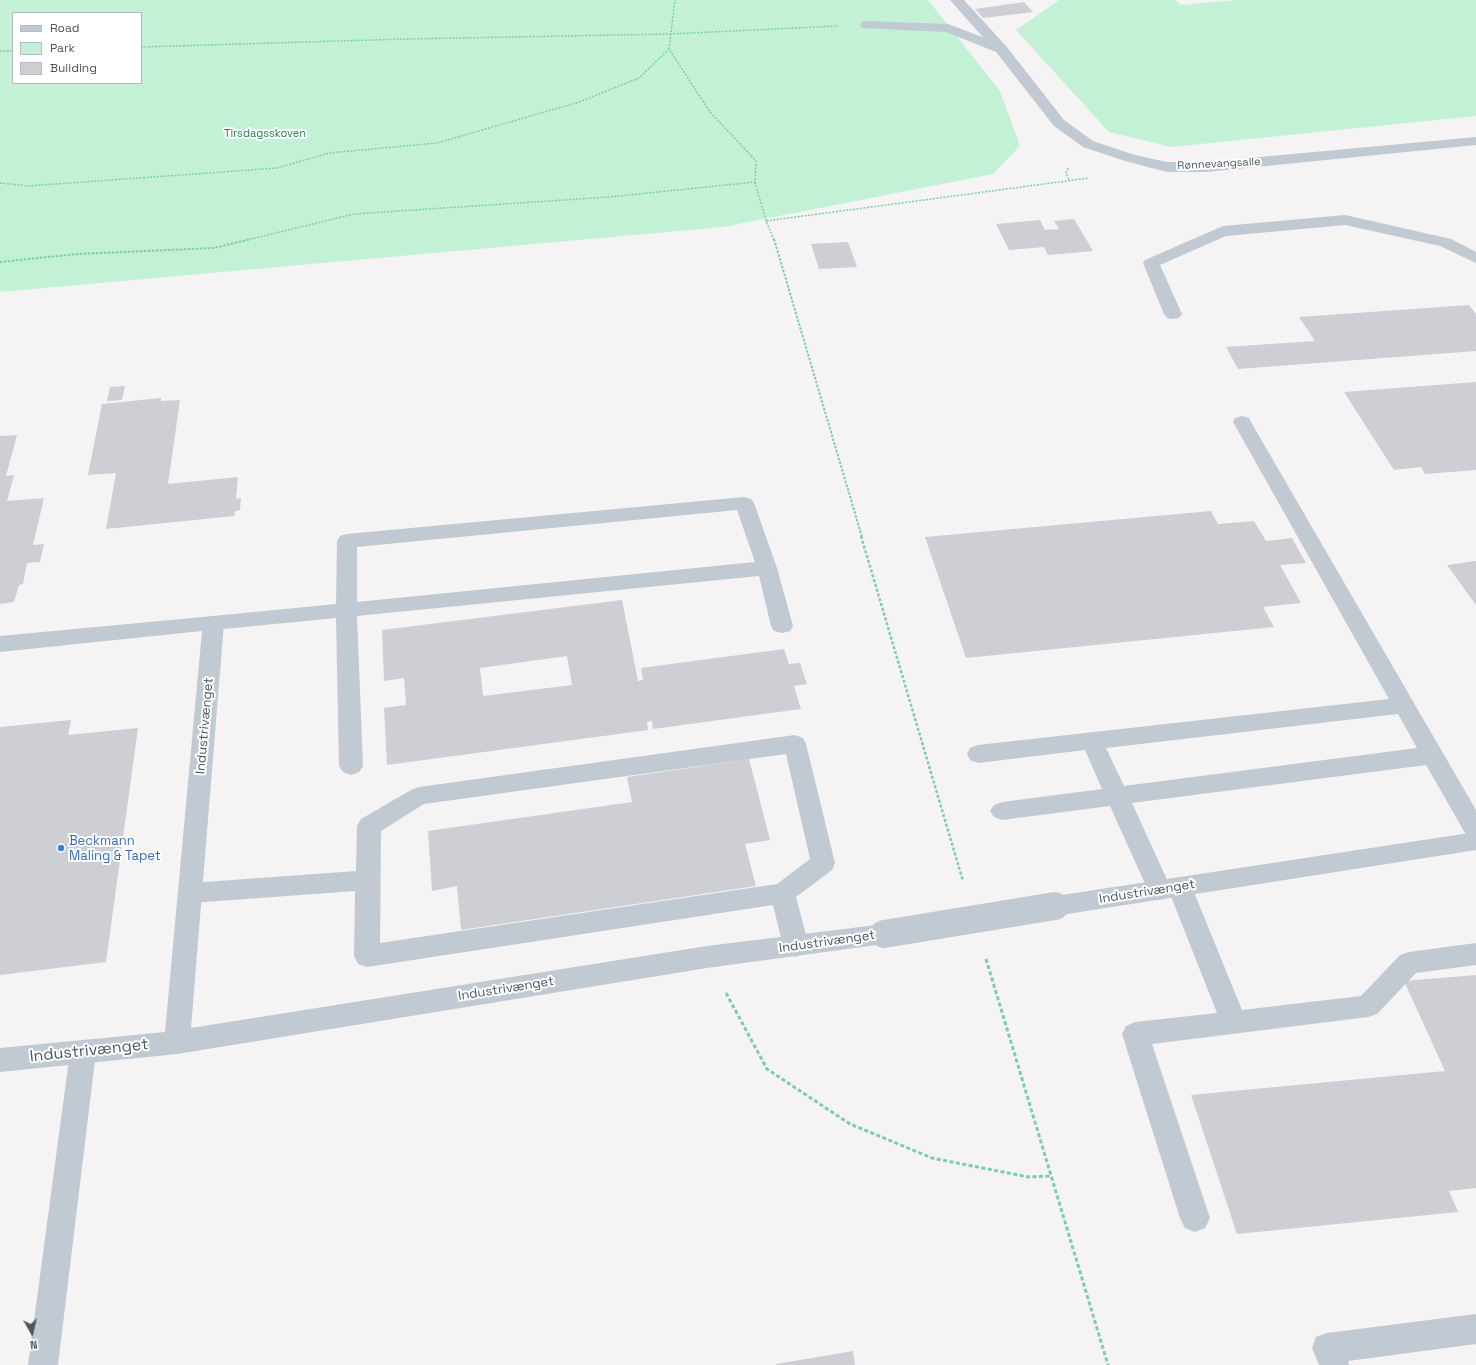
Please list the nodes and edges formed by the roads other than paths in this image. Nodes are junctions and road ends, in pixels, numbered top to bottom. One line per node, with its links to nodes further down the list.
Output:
1 (957, 0): 3 (street, Rønnevangsalle)
2 (867, 25): 3 (street)
3 (1001, 50): 4 (street, Rønnevangsalle)
4 (1476, 140)
5 (1476, 258): 6 (street)
6 (1173, 314)
7 (1242, 422): 13 (street)
8 (768, 568): 9 (street); 9 (street); 11 (street)
9 (346, 610): 10 (street); 17 (street)
10 (213, 624): 12 (street); 24 (street, Industrivænget)
11 (782, 626)
12 (0, 644)
13 (1405, 705): 14 (street); 16 (street)
14 (1092, 741): 15 (street); 18 (street)
15 (978, 754)
16 (1433, 755): 18 (street); 20 (street)
17 (351, 766)
18 (1117, 796): 19 (street); 23 (street)
19 (1002, 811)
20 (1476, 830)
21 (1476, 841): 23 (street, Industrivænget)
22 (368, 880): 24 (street); 25 (street); 25 (street)
23 (1170, 888): 26 (street, Industrivænget, bridge); 28 (street)
24 (190, 893): 29 (street, Industrivænget)
25 (783, 893): 26 (street)
26 (796, 946): 29 (street, Industrivænget)
27 (1476, 954): 28 (street)
28 (1234, 1022): 32 (street)
29 (177, 1042): 30 (street, Industrivænget)
30 (83, 1052): 31 (street, Industrivænget); 34 (street)
31 (0, 1060)
32 (1195, 1218)
33 (1476, 1329): 35 (street)
34 (42, 1365)
35 (1334, 1365)

